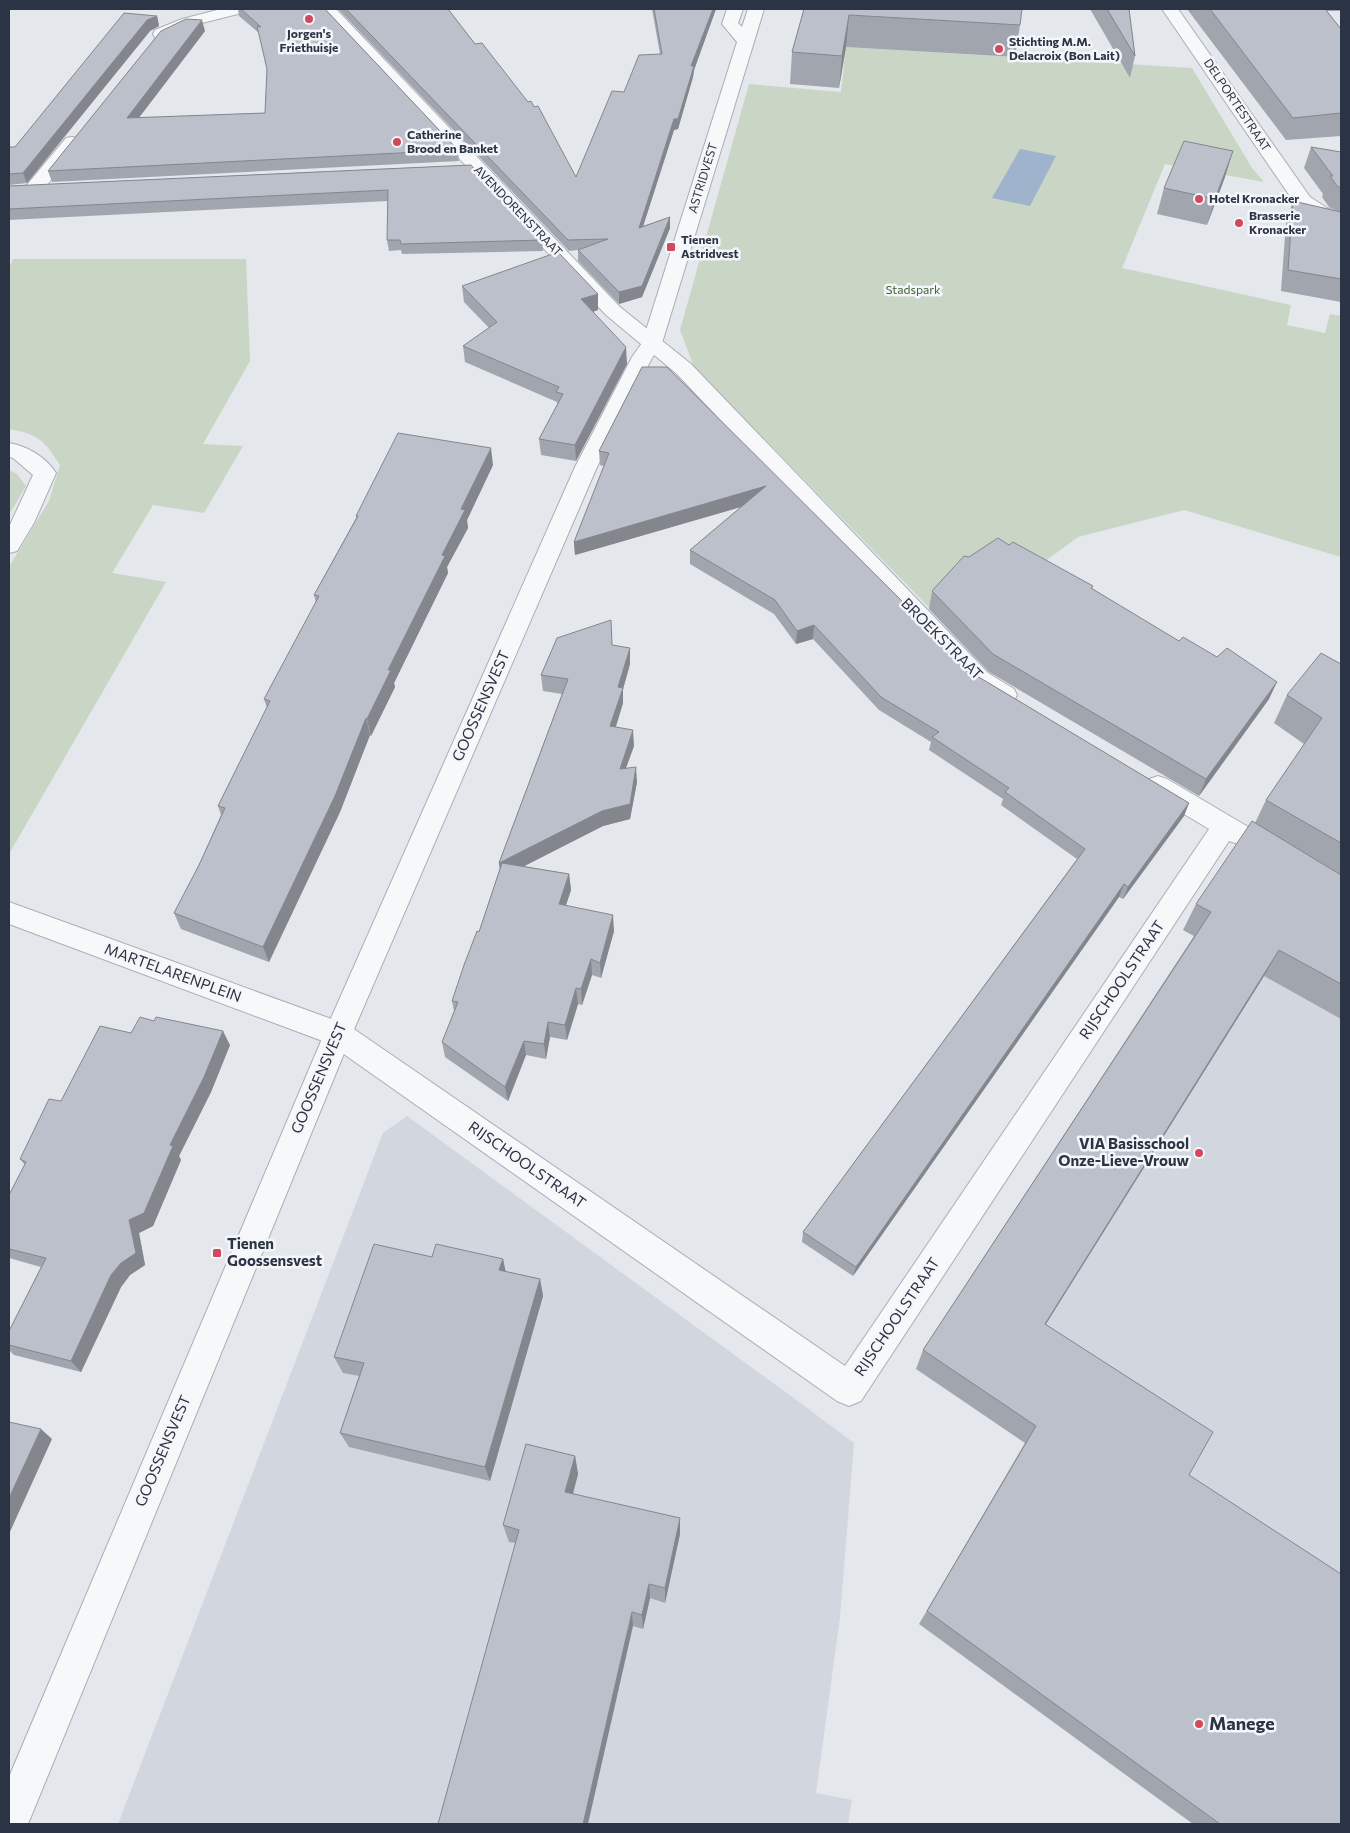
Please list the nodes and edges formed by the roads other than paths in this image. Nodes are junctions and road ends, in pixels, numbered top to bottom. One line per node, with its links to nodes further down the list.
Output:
1 (240, 9): 7 (street)
2 (327, 9): 9 (street, AVENDORENSTRAAT)
3 (735, 9): 6 (street)
4 (756, 9): 6 (street, ASTRIDVEST)
5 (1170, 9): 12 (street, DELPORTESTRAAT)
6 (745, 42): 13 (street, ASTRIDVEST)
7 (151, 44)
8 (83, 128): 11 (street)
9 (477, 168): 10 (street); 13 (street, AVENDORENSTRAAT)
10 (450, 169)
11 (60, 188)
12 (1341, 221)
13 (652, 343): 16 (street, BROEKSTRAAT); 21 (street, GOOSSENSVEST)
14 (9, 450): 15 (street)
15 (9, 545)
16 (1021, 704)
17 (1140, 775): 18 (street)
18 (1225, 826): 19 (street); 21 (street, RIJSCHOOLSTRAAT)
19 (1258, 846)
20 (9, 913): 21 (street, MARTELARENPLEIN)
21 (338, 1034): 22 (street, GOOSSENSVEST)
22 (9, 1823)

